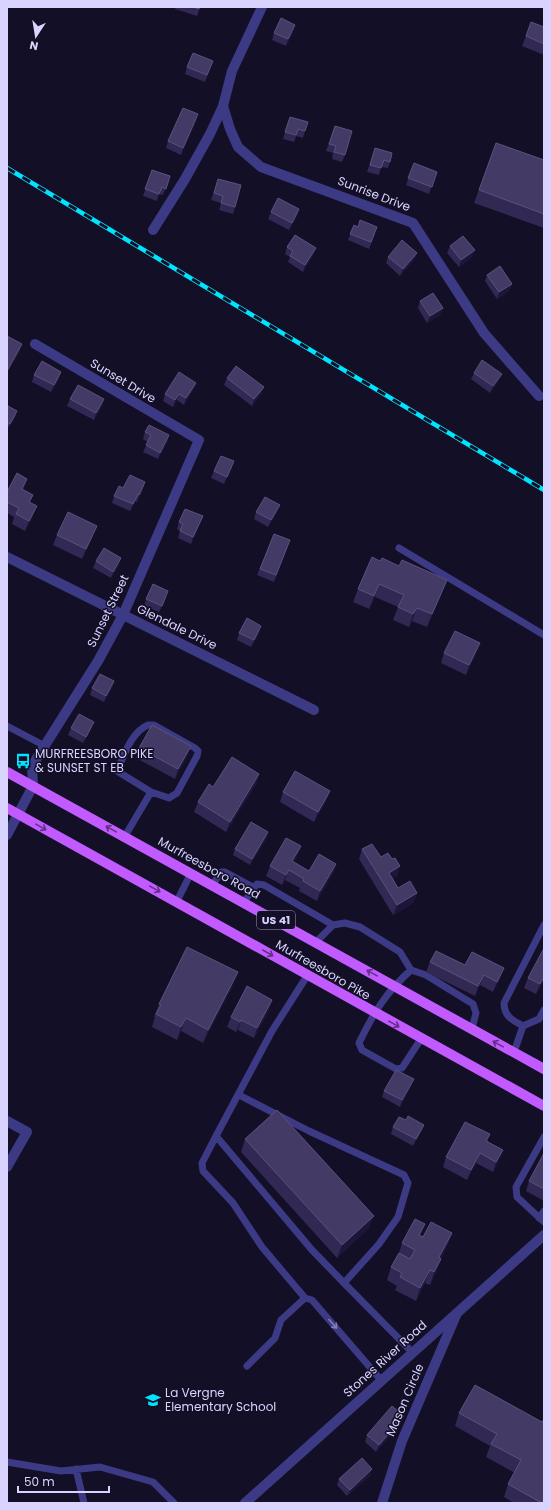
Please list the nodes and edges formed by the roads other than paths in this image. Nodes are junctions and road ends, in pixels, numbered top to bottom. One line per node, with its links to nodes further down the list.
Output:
1 (262, 7): 2 (street)
2 (223, 106): 3 (street); 5 (street, Sunrise Drive)
3 (153, 230)
4 (35, 344): 6 (street, Sunset Drive)
5 (539, 396)
6 (199, 440): 9 (street, Sunset Street)
7 (399, 548): 10 (lane)
8 (7, 556): 9 (street, Glendale Drive)
9 (123, 615): 11 (street, Glendale Drive); 13 (street, Sunset Street)
10 (544, 635)
11 (314, 710)
12 (7, 726): 13 (lane)
13 (45, 746): 15 (street, Sunset Street)
14 (7, 772): 15 (main road, Murfreesboro Road / US 41)
15 (32, 786): 18 (street); 20 (main road, Murfreesboro Road / US 41, one-way to 15)
16 (151, 792): 16 (lane); 20 (lane)
17 (7, 808): 18 (main road, Murfreesboro Pike)
18 (18, 814): 19 (street); 24 (main road, Murfreesboro Pike, one-way to 24)
19 (7, 835)
20 (124, 836): 21 (main road, Murfreesboro Road / US 41)
21 (191, 873): 22 (main road, Murfreesboro Road / US 41); 24 (lane)
22 (213, 884): 23 (lane); 25 (main road, Murfreesboro Road / US 41)
23 (253, 887): 25 (lane); 26 (lane)
24 (177, 901): 30 (main road, Murfreesboro Pike, one-way to 30)
25 (244, 902): 28 (main road, Murfreesboro Road / US 41)
26 (333, 925): 28 (lane); 29 (lane)
27 (544, 925): 34 (lane)
28 (316, 942): 31 (main road, Murfreesboro Road / US 41, one-way to 28)
29 (411, 970): 31 (lane); 35 (lane)
30 (307, 976): 33 (main road, Murfreesboro Pike); 39 (lane)
31 (394, 986): 33 (lane); 35 (main road, Murfreesboro Road / US 41)
32 (544, 1010): 34 (lane)
33 (373, 1013): 36 (main road, Murfreesboro Pike, one-way to 36); 36 (lane)
34 (523, 1026): 37 (lane)
35 (472, 1030): 37 (main road, Murfreesboro Road / US 41, one-way to 35)
36 (421, 1039): 40 (main road, Murfreesboro Pike)
37 (514, 1052): 38 (main road, Murfreesboro Road / US 41)
38 (544, 1069)
39 (239, 1094): 42 (lane); 48 (lane)
40 (544, 1106)
41 (7, 1121): 44 (street)
42 (216, 1136): 48 (lane); 49 (lane)
43 (544, 1137): 46 (lane)
44 (7, 1167)
45 (544, 1212): 46 (lane)
46 (541, 1220)
47 (544, 1235): 50 (street, Stones River Road)
48 (344, 1283): 51 (lane)
49 (305, 1298): 52 (lane); 53 (lane, one-way to 53)
50 (459, 1310): 51 (street, Stones River Road); 59 (street, Mason Circle)
51 (412, 1352): 53 (street, Stones River Road)
52 (247, 1366)
53 (381, 1380): 58 (street, Stones River Road)
54 (7, 1462): 55 (lane)
55 (76, 1469): 56 (lane); 57 (lane)
56 (84, 1503)
57 (174, 1503)
58 (245, 1503)
59 (382, 1503)

